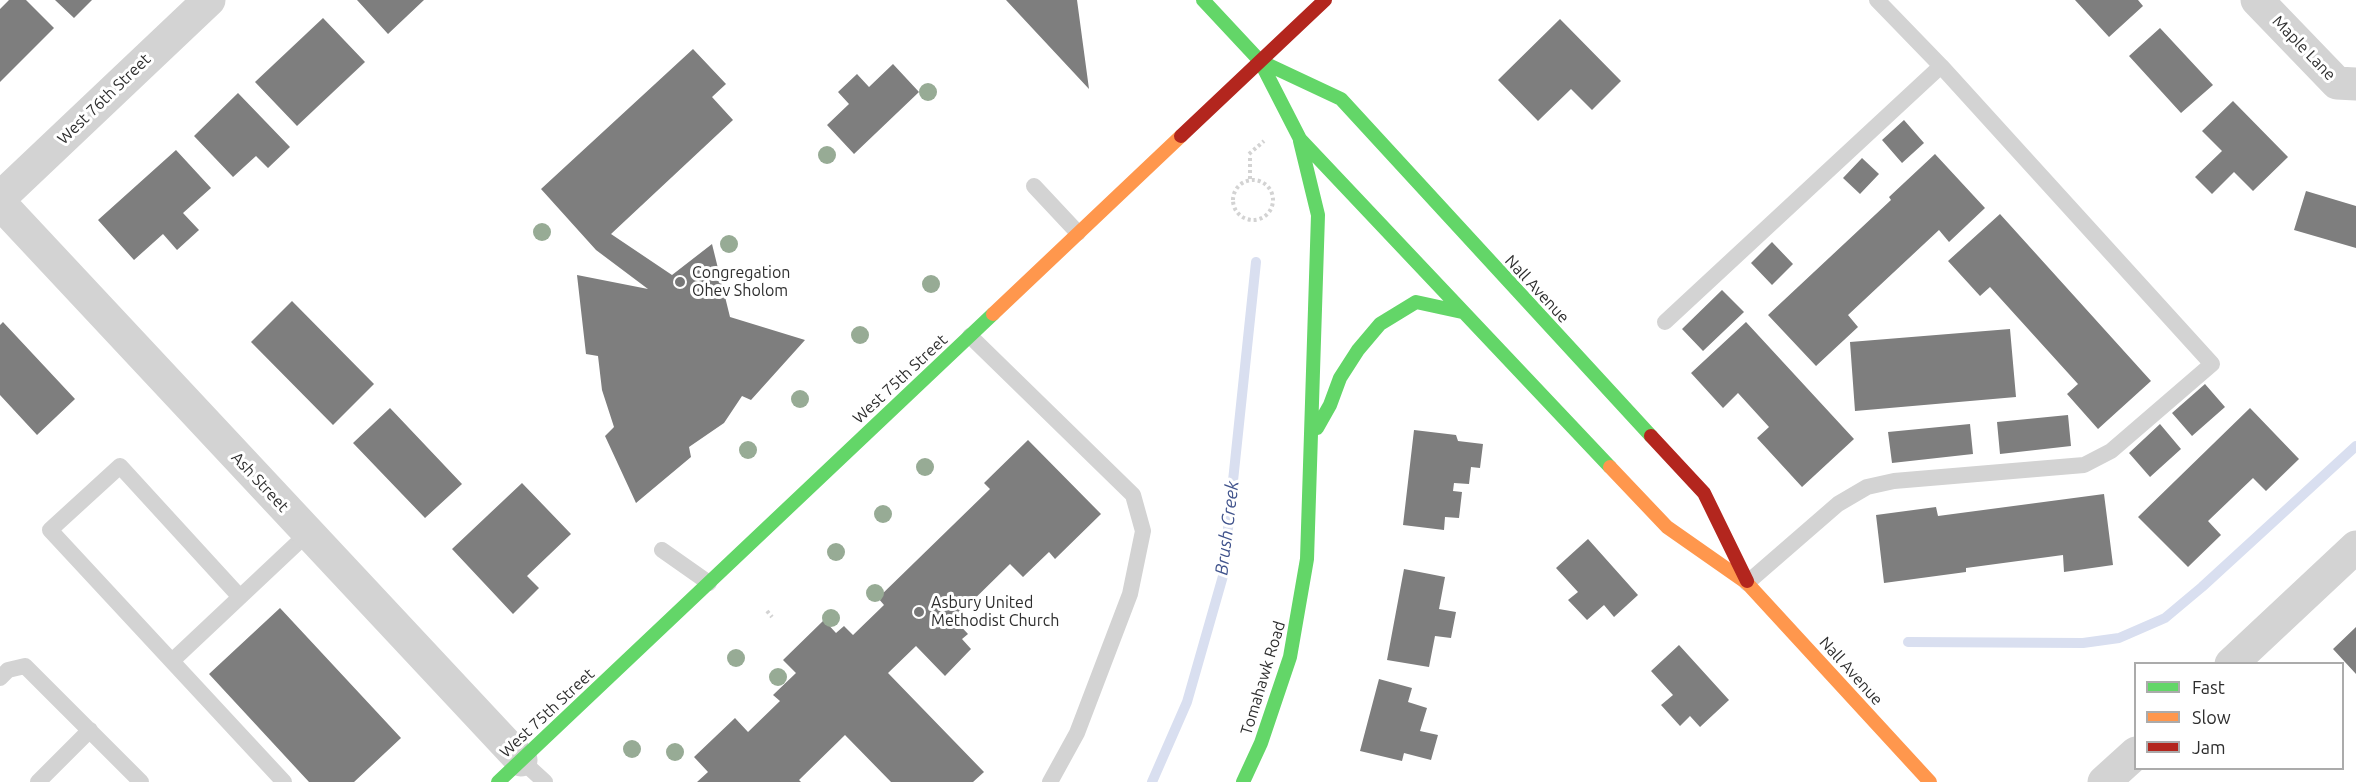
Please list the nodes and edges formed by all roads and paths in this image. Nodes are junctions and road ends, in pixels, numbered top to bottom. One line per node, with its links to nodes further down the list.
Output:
1 (208, 0): 13 (street, West 76th Street)
2 (1203, 0): 6 (main road, Nall Avenue)
3 (1325, 0): 6 (main road, West 75th Street)
4 (1877, 0): 7 (lane)
5 (2257, 0): 8 (street, Maple Lane)
6 (1260, 61): 9 (main road, Nall Avenue); 15 (main road, West 75th Street); 24 (main road, Nall Avenue)
7 (1941, 66): 17 (lane); 24 (lane)
8 (2356, 84)
9 (1300, 139): 16 (main road, Nall Avenue); 19 (main road, Tomahawk Road)
10 (1250, 158): 11 (path)
11 (1250, 180): 11 (path)
12 (1034, 186): 15 (lane)
13 (0, 198)
14 (0, 203): 20 (street, Ash Street)
15 (1078, 233): 18 (main road, West 75th Street)
16 (1462, 312): 19 (main road, Tomahawk Road); 24 (main road, Nall Avenue)
17 (1665, 322)
18 (970, 336): 23 (main road, West 75th Street); 38 (lane)
19 (1312, 437): 39 (main road, Tomahawk Road)
20 (308, 533): 25 (lane); 33 (street, Ash Street)
21 (2356, 547): 29 (street)
22 (662, 550): 23 (lane)
23 (709, 583): 33 (main road, West 75th Street)
24 (1748, 583): 40 (main road, Nall Avenue)
25 (240, 597): 28 (lane); 28 (lane)
26 (767, 611): 27 (path)
27 (772, 617)
28 (172, 661): 36 (lane)
29 (2232, 662)
30 (0, 678): 31 (lane)
31 (90, 730): 34 (lane); 35 (lane)
32 (2134, 755): 41 (street)
33 (510, 771): 37 (lane)
34 (38, 782)
35 (141, 782)
36 (284, 782)
37 (545, 782)
38 (1050, 782)
39 (1244, 782)
40 (1930, 782)
41 (2104, 782)

